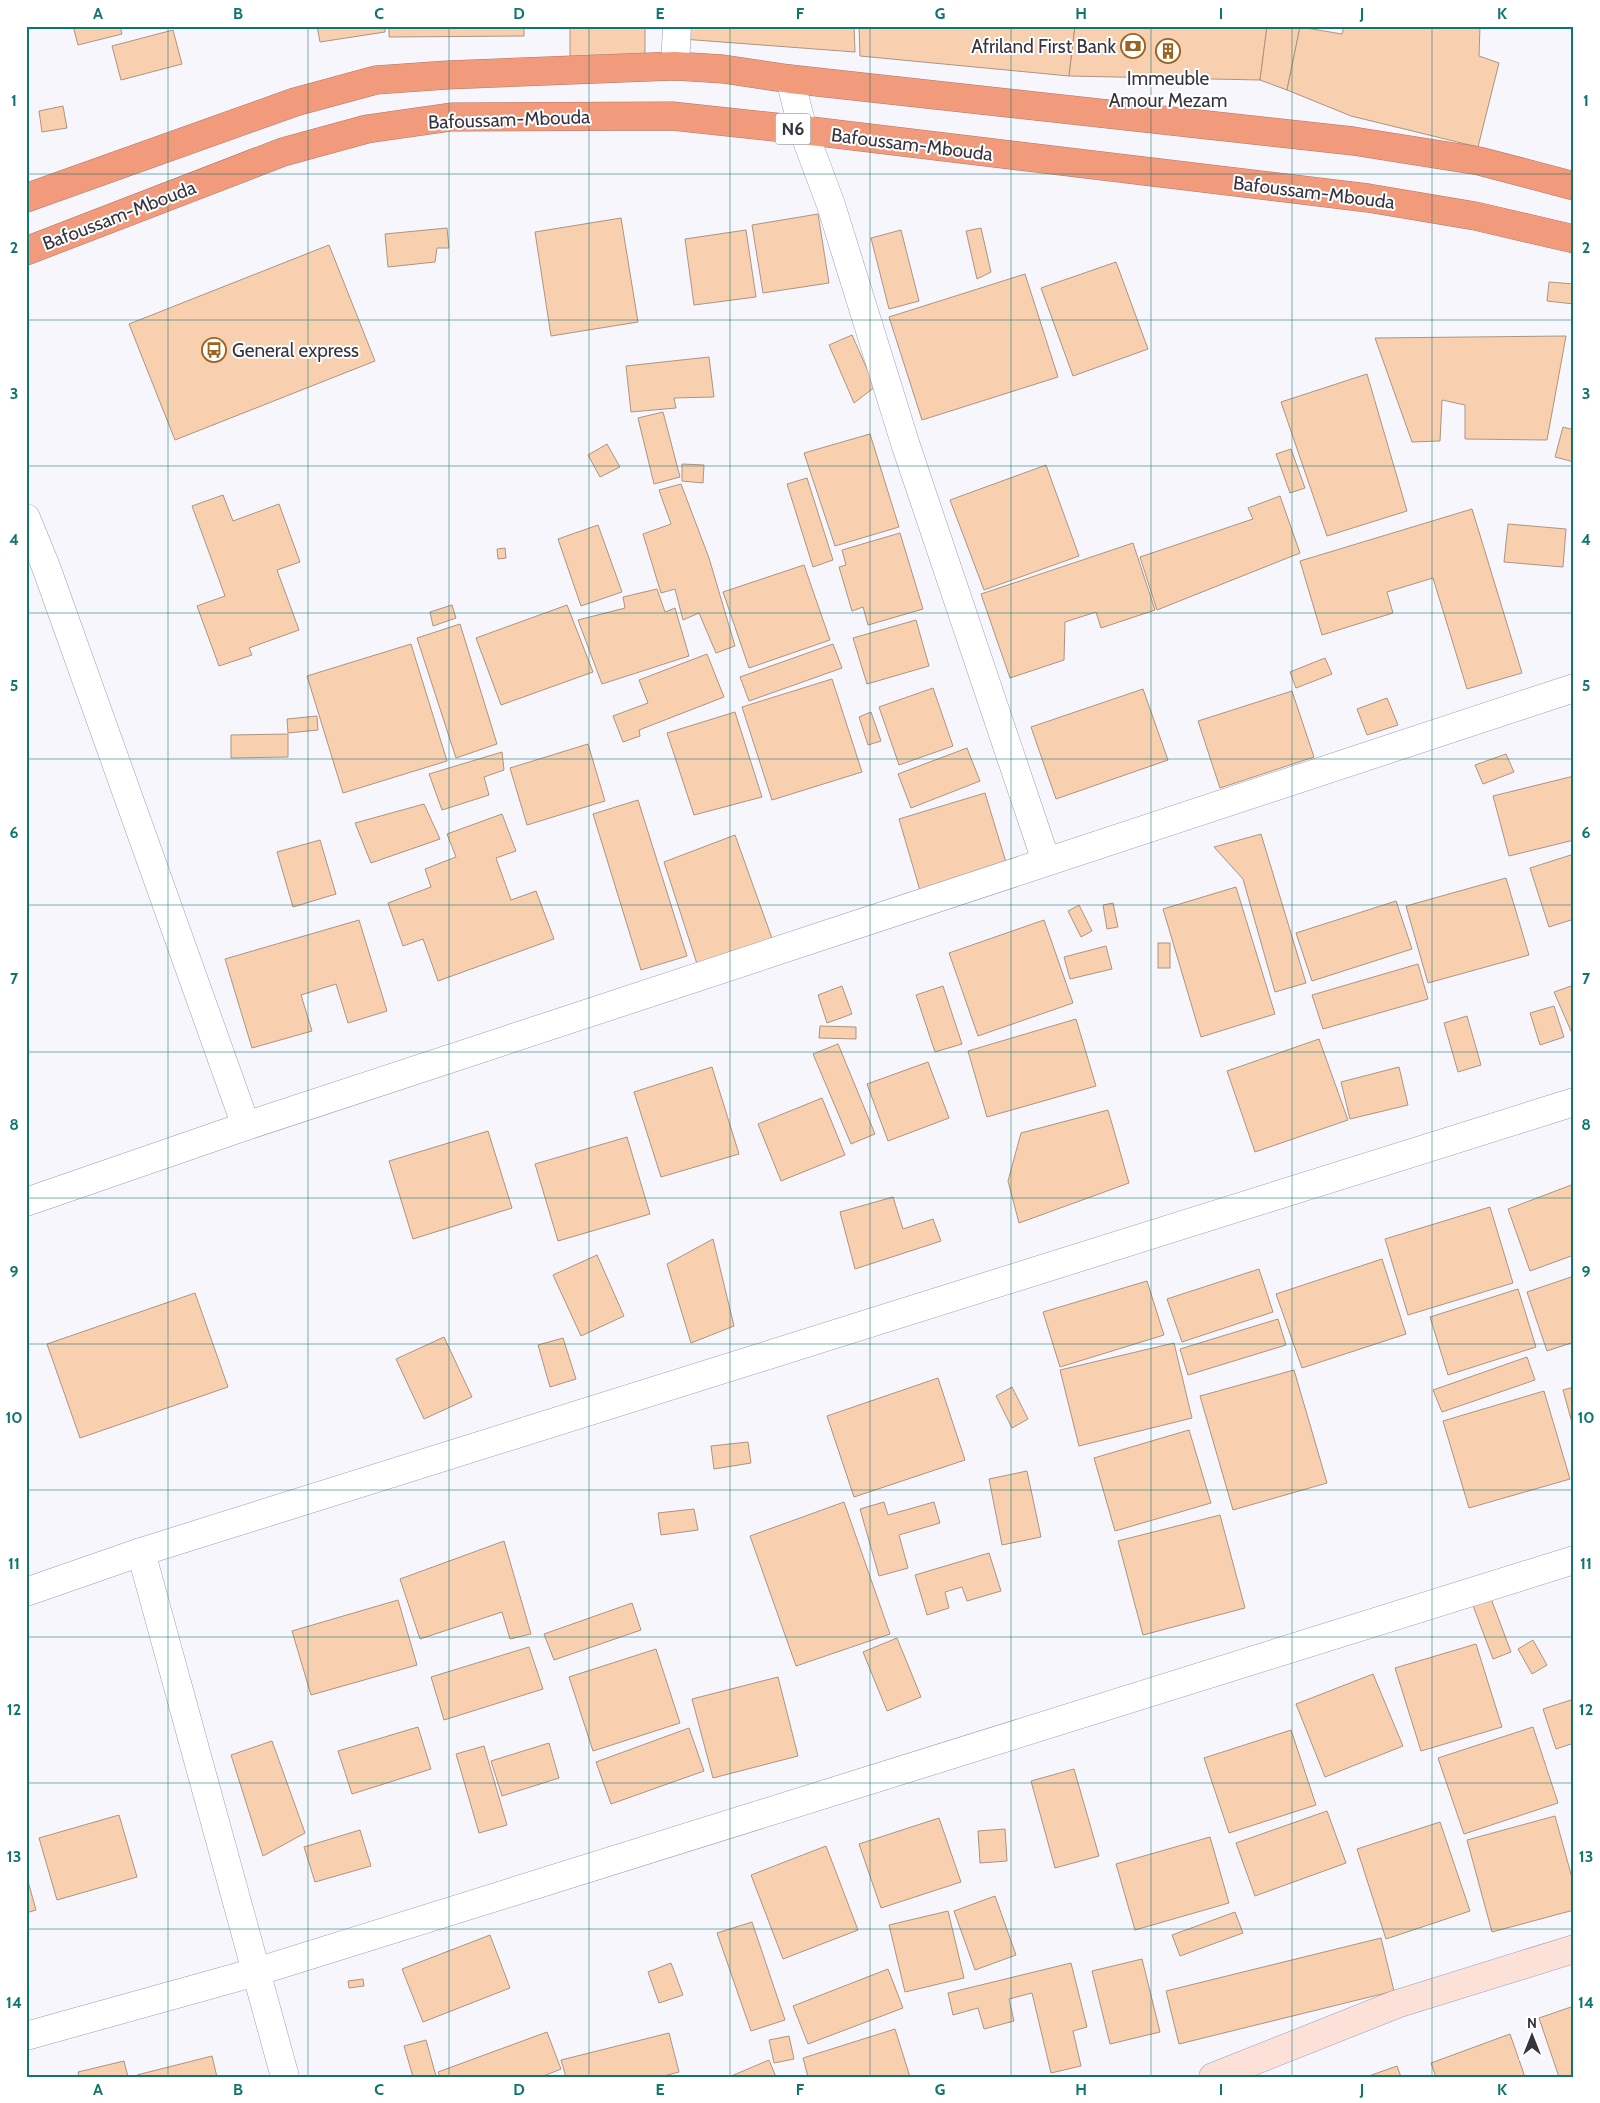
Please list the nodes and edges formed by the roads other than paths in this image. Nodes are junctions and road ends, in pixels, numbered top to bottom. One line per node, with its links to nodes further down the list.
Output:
1 (677, 26): 2 (street)
2 (675, 66): 3 (highway); 6 (highway)
3 (790, 79): 4 (street); 5 (highway)
4 (802, 130): 7 (highway, Bafoussam-Mbouda / N6); 8 (highway, Bafoussam-Mbouda / N6); 11 (street)
5 (1574, 186)
6 (26, 198)
7 (1574, 239)
8 (26, 251)
9 (26, 518): 13 (street)
10 (1574, 688): 11 (street)
11 (1046, 861): 13 (street)
12 (1574, 1102): 15 (street)
13 (246, 1126): 14 (street)
14 (26, 1202)
15 (141, 1552): 17 (street); 19 (street)
16 (1574, 1560): 19 (street)
17 (26, 1592)
18 (1574, 1949): 22 (street)
19 (256, 1972): 20 (street); 21 (street)
20 (26, 2036)
21 (285, 2077)
22 (1214, 2077)

